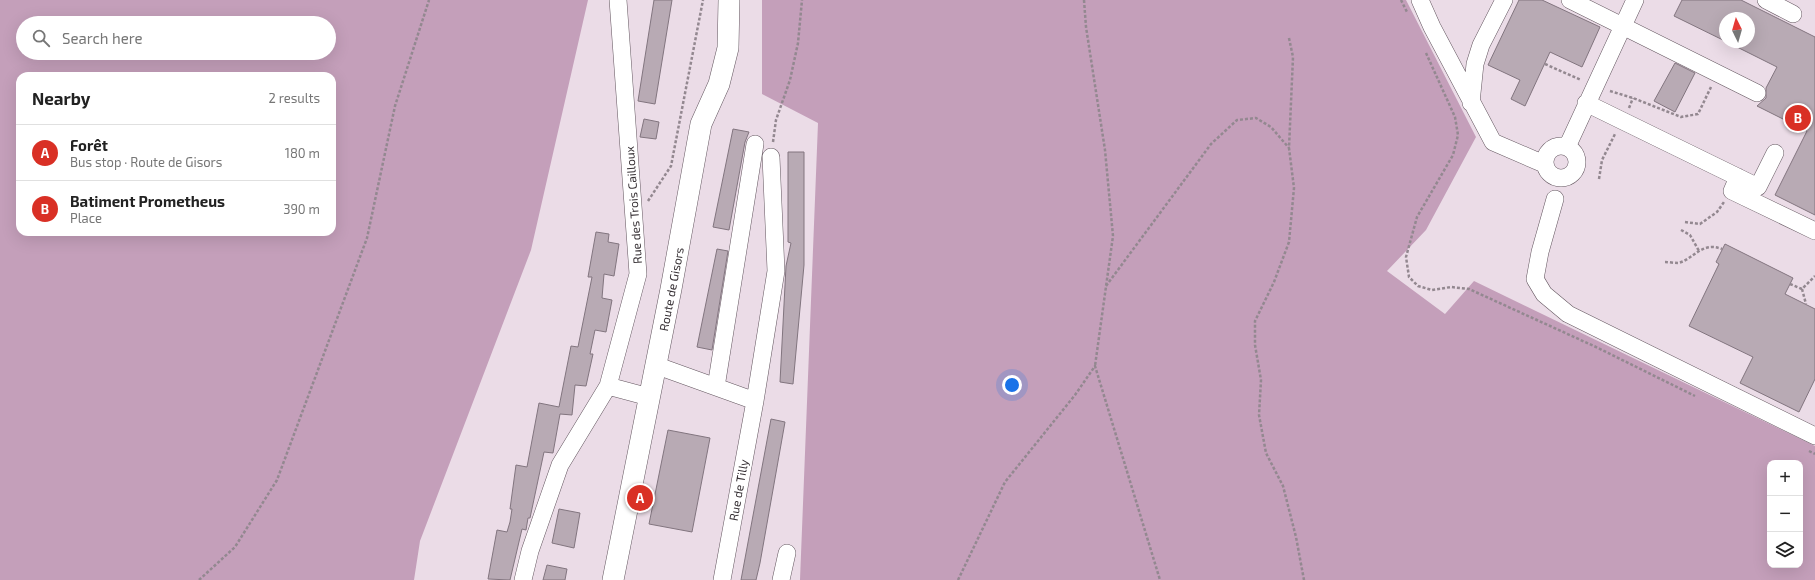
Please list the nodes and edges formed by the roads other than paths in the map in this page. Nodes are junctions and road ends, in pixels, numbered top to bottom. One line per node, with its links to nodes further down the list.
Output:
1 (618, 0): 21 (street, Rue des Trois Cailloux)
2 (729, 0): 20 (main road, Route de Gisors)
3 (1420, 0): 11 (street)
4 (1504, 0): 11 (street)
5 (1570, 0): 9 (street)
6 (1635, 0): 9 (street)
7 (1766, 0): 8 (street)
8 (1793, 14)
9 (1623, 25): 10 (street); 12 (street)
10 (1757, 93)
11 (1471, 103): 17 (street)
12 (1586, 103): 14 (street); 18 (street)
13 (755, 144): 22 (street)
14 (1567, 147): 17 (street); 17 (street)
15 (1775, 153): 18 (street)
16 (771, 157): 24 (street, Rue de Tilly)
17 (1555, 172): 25 (street)
18 (1735, 184): 19 (street)
19 (1815, 231)
20 (656, 365): 22 (street); 23 (main road, Route de Gisors)
21 (608, 386): 23 (street); 27 (street, Rue des Trois Cailloux)
22 (716, 387): 24 (street)
23 (649, 397): 28 (main road, Route de Gisors)
24 (755, 401): 29 (street, Rue de Tilly)
25 (1815, 436)
26 (788, 554): 30 (street)
27 (523, 580)
28 (613, 580)
29 (722, 580)
30 (781, 580)

